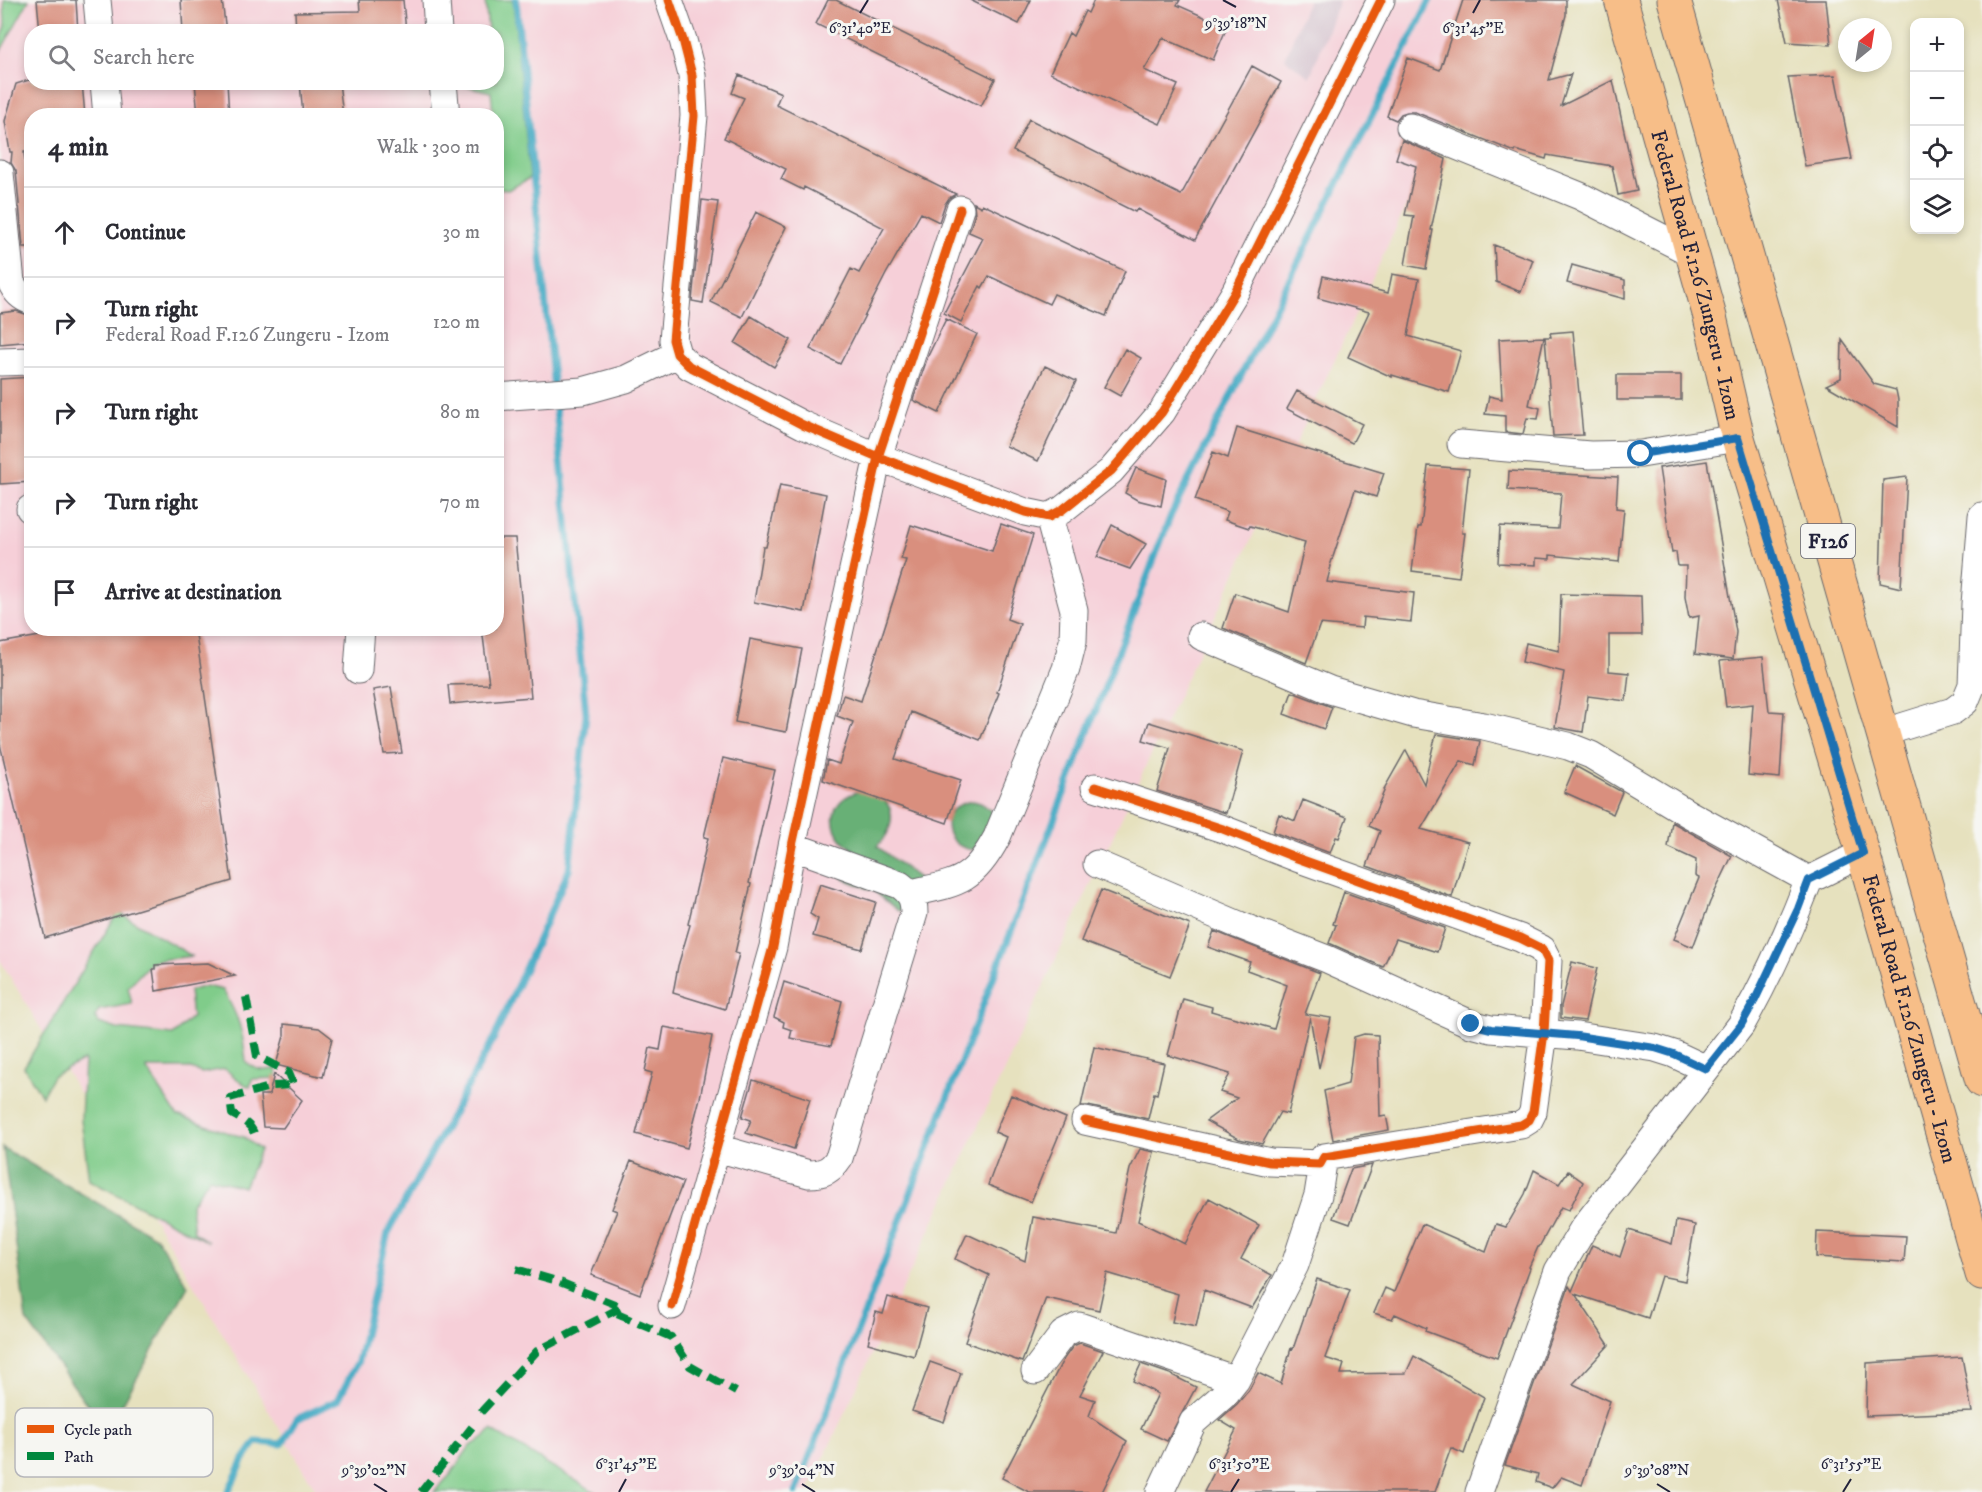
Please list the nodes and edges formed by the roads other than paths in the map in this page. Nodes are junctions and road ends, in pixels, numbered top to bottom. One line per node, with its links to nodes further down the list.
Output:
1 (97, 0): 7 (street)
2 (436, 0): 8 (street)
3 (669, 0): 20 (street)
4 (1381, 0): 28 (street)
5 (1621, 0): 16 (main road, Federal Road F.126 Zungeru - Izom / F126)
6 (1674, 0): 18 (main road, F126)
7 (99, 24)
8 (438, 24)
9 (105, 90): 11 (street)
10 (444, 90): 12 (street)
11 (106, 108)
12 (445, 108)
13 (1410, 127): 16 (street)
14 (0, 172): 17 (street)
15 (960, 209): 26 (street)
16 (1692, 253): 19 (main road, Federal Road F.126 Zungeru - Izom / F126)
17 (24, 299)
18 (1762, 305): 19 (main road); 32 (main road, F126)
19 (1710, 317): 24 (main road, Federal Road F.126 Zungeru - Izom / F126)
20 (677, 354): 23 (street); 26 (street)
21 (24, 361): 22 (street)
22 (0, 362)
23 (504, 396)
24 (1738, 438): 25 (street); 35 (main road, Federal Road F.126 Zungeru - Izom / F126)
25 (1461, 444)
26 (878, 458): 28 (street); 34 (street)
27 (1982, 516): 32 (street)
28 (1049, 517): 38 (street)
29 (361, 636): 31 (street)
30 (1201, 636): 37 (street)
31 (358, 670)
32 (1882, 733): 41 (main road, F126)
33 (1095, 787): 39 (street)
34 (792, 846): 38 (street); 43 (street)
35 (1863, 853): 37 (street); 45 (main road, Federal Road F.126 Zungeru - Izom / F126)
36 (1097, 864): 39 (street)
37 (1809, 880): 40 (street)
38 (911, 893): 43 (street)
39 (1544, 1034): 40 (street); 44 (street)
40 (1706, 1069): 50 (street)
41 (1982, 1081)
42 (1085, 1121): 44 (street)
43 (717, 1148): 46 (street)
44 (1324, 1157): 48 (street)
45 (1982, 1274)
46 (672, 1306)
47 (1035, 1371): 48 (street)
48 (1236, 1380): 49 (street)
49 (1160, 1492)
50 (1479, 1492)

